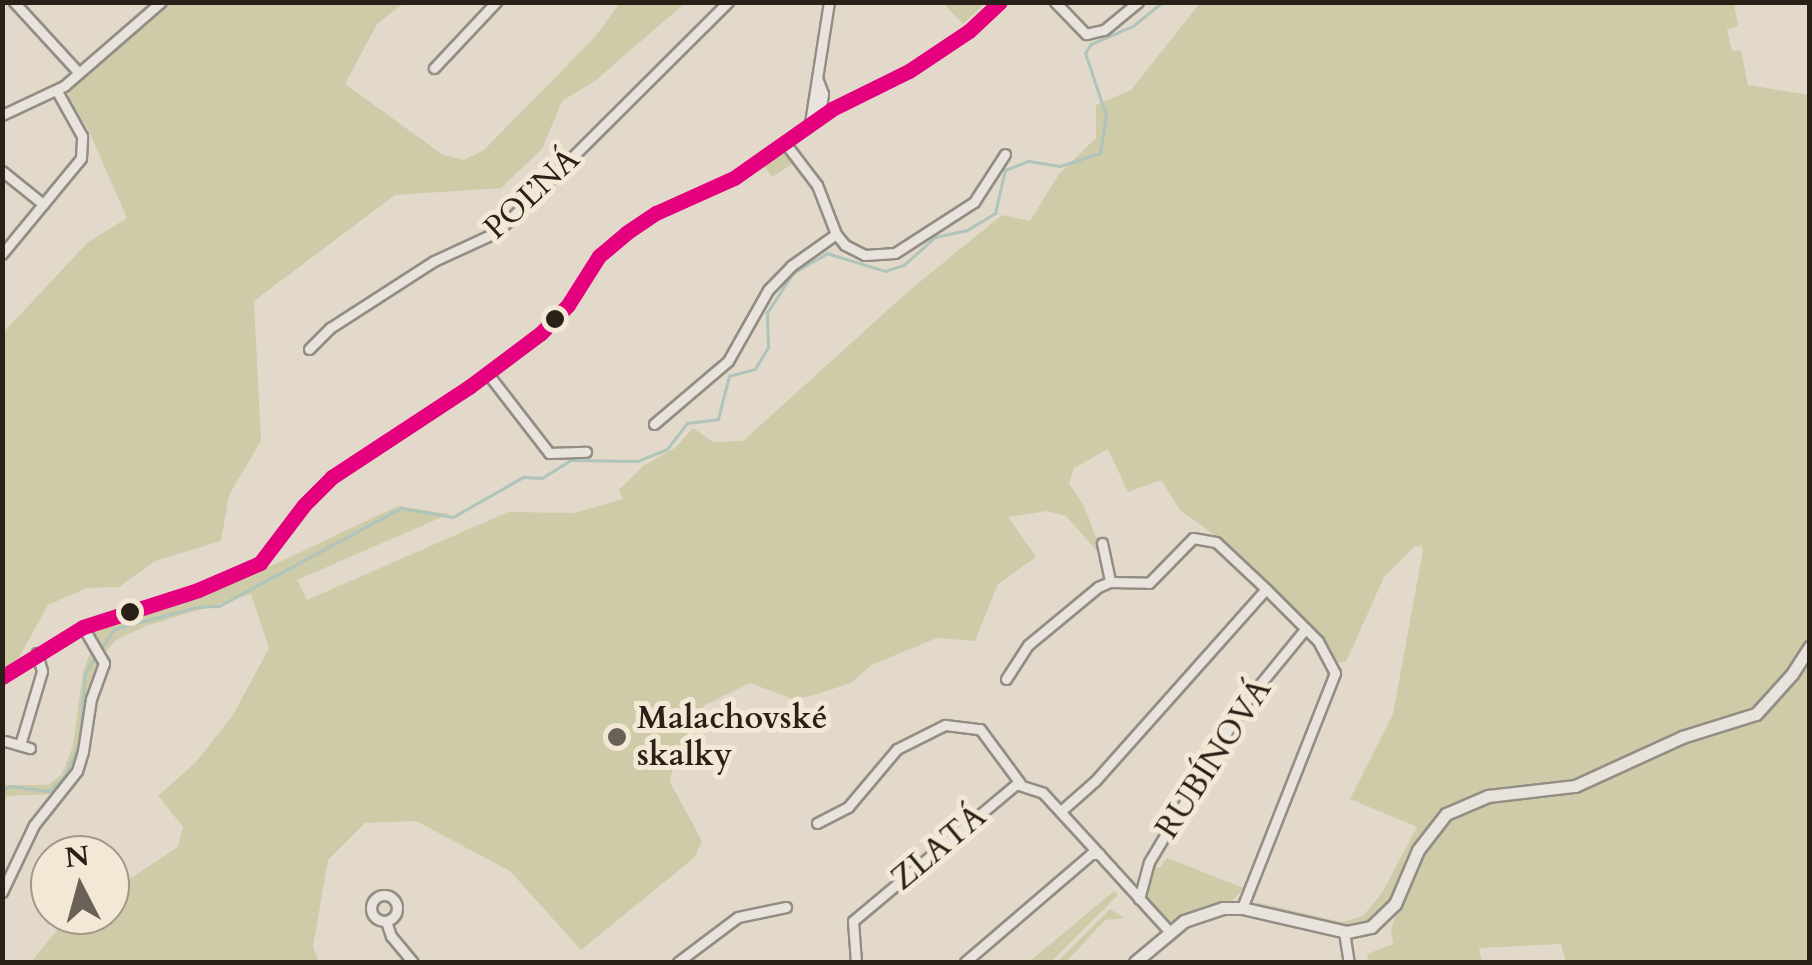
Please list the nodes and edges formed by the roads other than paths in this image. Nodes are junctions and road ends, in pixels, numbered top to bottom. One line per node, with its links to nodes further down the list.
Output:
1 (14, 2): 10 (street)
2 (496, 2): 9 (street)
3 (728, 2): 20 (street, POĽNÁ)
4 (829, 2): 12 (street)
5 (1000, 2): 12 (street)
6 (1054, 2): 7 (street)
7 (1138, 2)
8 (159, 3): 10 (street)
9 (434, 68)
10 (79, 73): 11 (street)
11 (56, 90): 13 (street); 17 (street)
12 (822, 109): 14 (street)
13 (2, 114)
14 (786, 142): 18 (street); 21 (street)
15 (1005, 154): 18 (street)
16 (2, 171): 17 (street)
17 (43, 204): 19 (street)
18 (836, 234): 22 (street)
19 (2, 254)
20 (310, 348)
21 (488, 374): 23 (street); 27 (street)
22 (654, 424)
23 (586, 452)
24 (1102, 543): 25 (street)
25 (1110, 582): 26 (street, RUBÍNOVÁ); 32 (street)
26 (1266, 590): 28 (street, RUBÍNOVÁ); 35 (street)
27 (83, 627): 30 (street); 38 (street)
28 (1306, 628): 39 (street, RUBÍNOVÁ); 41 (street, RUBÍNOVÁ)
29 (1810, 646): 44 (street)
30 (38, 654): 31 (street); 33 (street)
31 (2, 677)
32 (1006, 678)
33 (6, 741)
34 (1020, 783): 35 (street, ZLATÁ); 36 (street); 47 (street, ZLATÁ)
35 (1061, 812): 37 (street, ZLATÁ)
36 (817, 823)
37 (1099, 854): 39 (street, ZLATÁ); 48 (street)
38 (2, 892)
39 (1139, 899): 43 (street, ZLATÁ)
40 (786, 907): 46 (street)
41 (1242, 908): 43 (street); 44 (street)
42 (386, 921): 45 (street)
43 (1170, 932): 49 (street)
44 (1344, 932): 50 (street)
45 (413, 962)
46 (678, 962)
47 (856, 962)
48 (964, 962)
49 (1135, 962)
50 (1349, 962)

